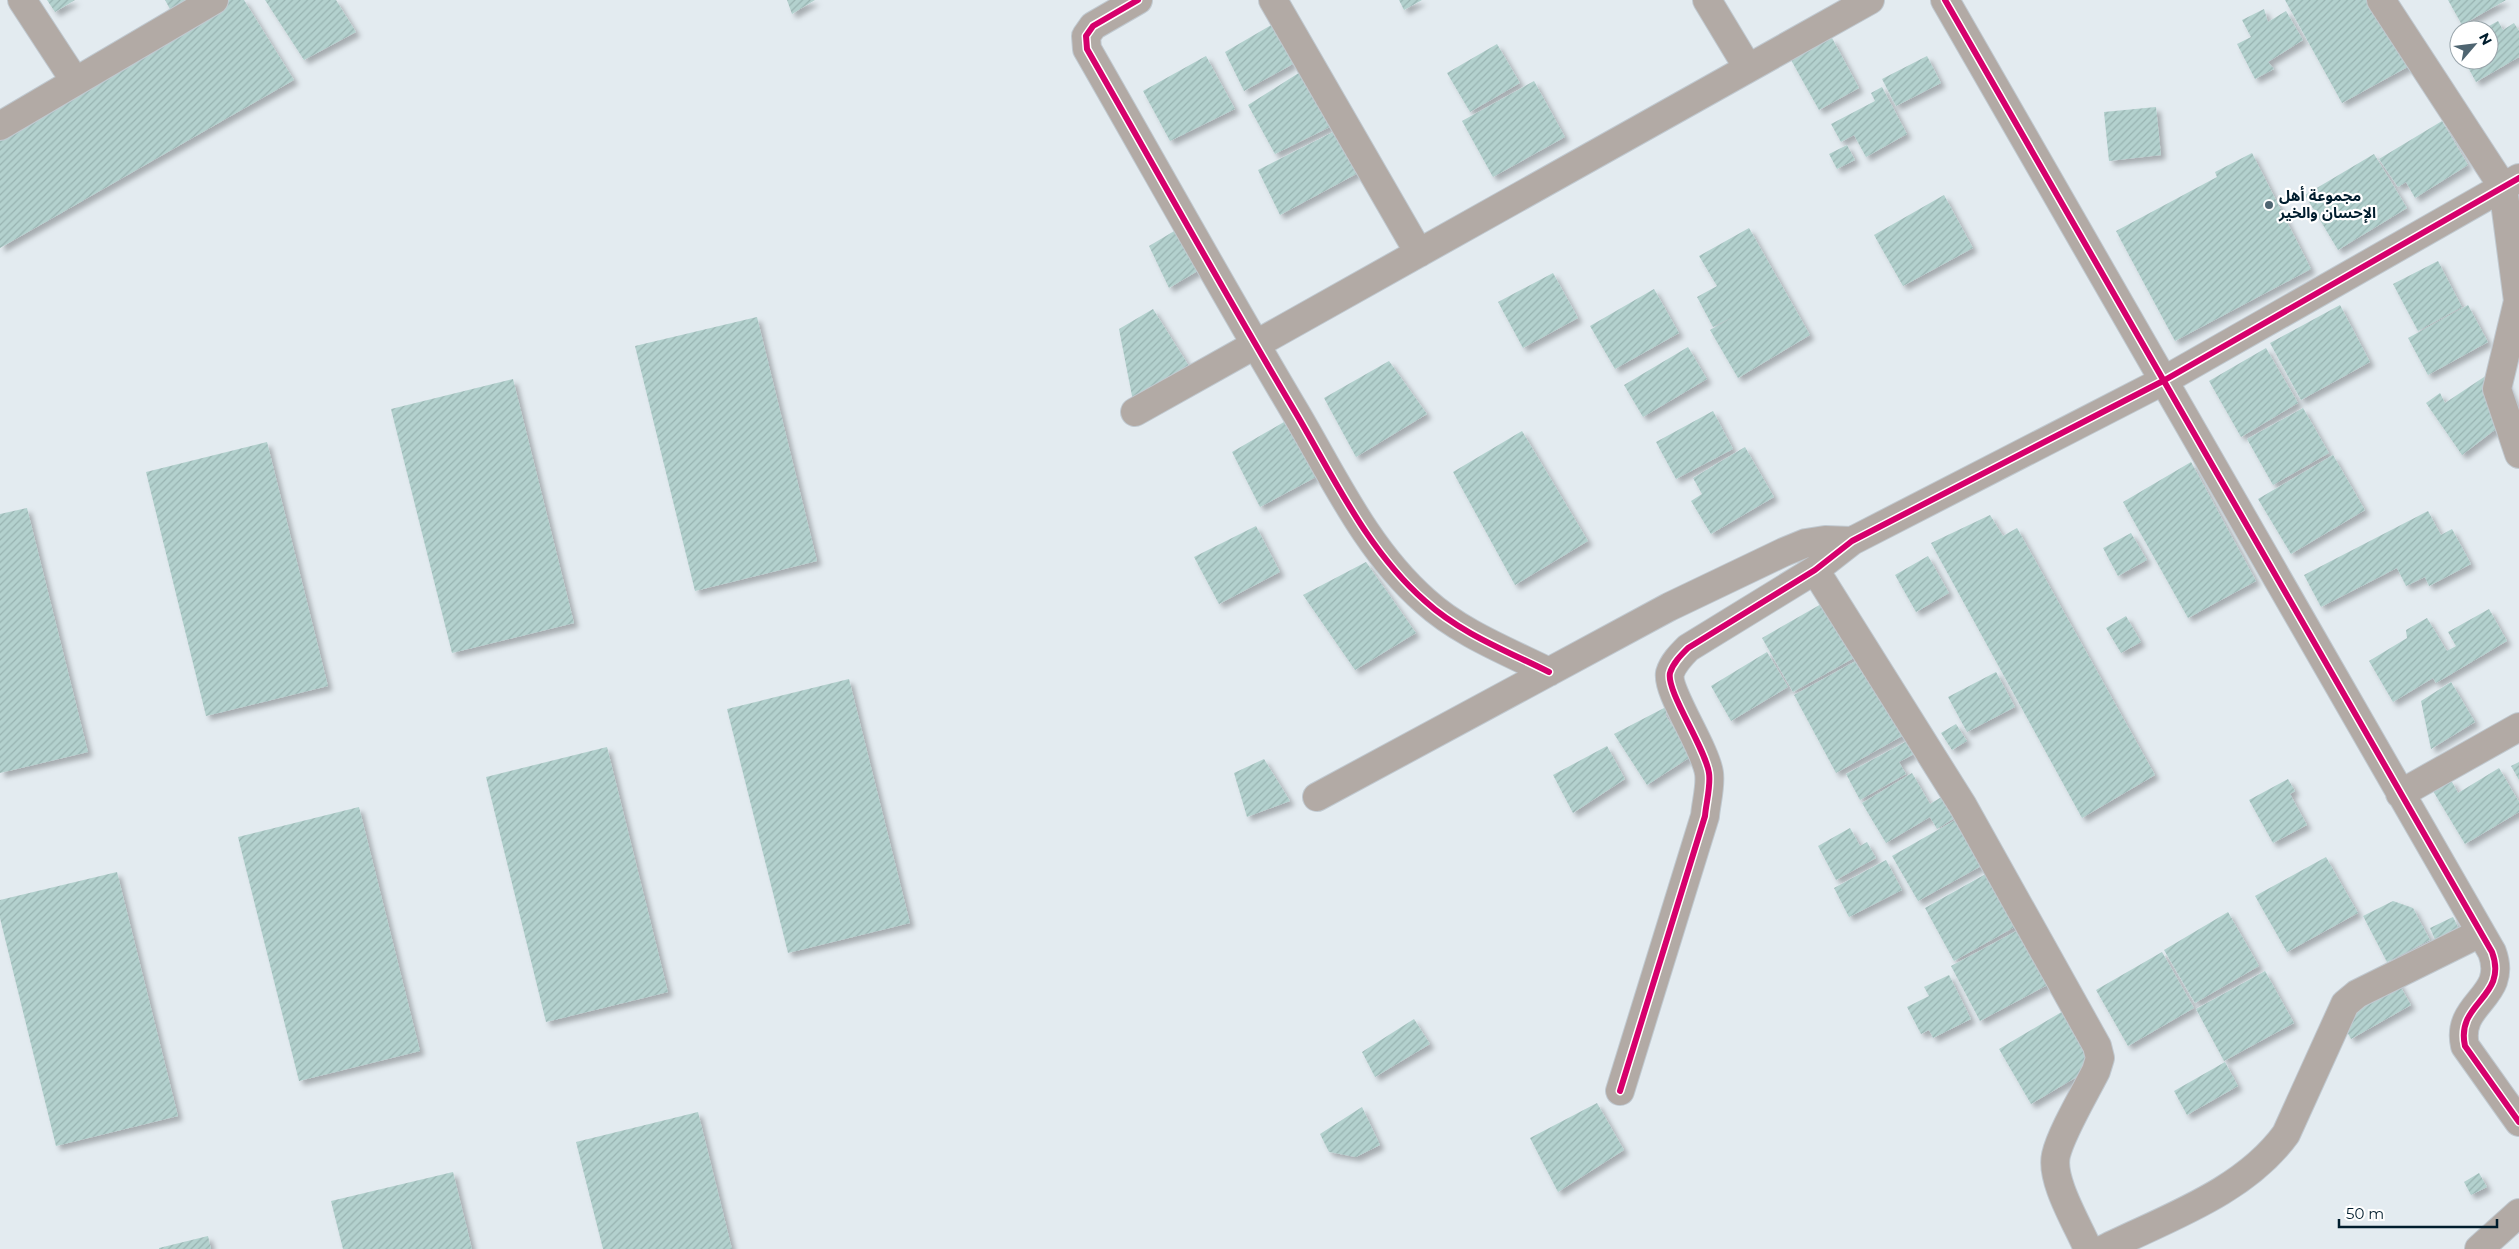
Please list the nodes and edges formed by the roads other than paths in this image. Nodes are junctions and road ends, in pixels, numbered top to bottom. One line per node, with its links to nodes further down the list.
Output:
1 (22, 0): 10 (street)
2 (214, 0): 10 (street)
3 (1138, 0): 15 (street)
4 (1273, 0): 13 (street)
5 (1707, 0): 9 (street)
6 (1870, 0): 9 (street)
7 (1945, 0): 16 (street)
8 (2381, 0): 12 (street)
9 (1748, 68): 13 (street)
10 (75, 81): 11 (street)
11 (0, 126)
12 (2511, 182): 14 (street); 16 (street)
13 (1420, 253): 15 (street)
14 (2519, 300): 18 (street)
15 (1256, 346): 17 (street); 21 (street)
16 (2163, 381): 19 (street); 23 (street)
17 (1135, 412)
18 (2519, 454)
19 (1852, 541): 20 (street); 21 (street)
20 (1815, 570): 26 (street); 29 (street)
21 (1549, 672): 24 (street)
22 (2519, 727): 23 (street)
23 (2400, 794): 25 (street)
24 (1317, 797)
25 (2480, 933): 27 (street); 30 (street)
26 (1620, 1091)
27 (2519, 1122)
28 (2519, 1214): 31 (street)
29 (2088, 1249)
30 (2104, 1249)
31 (2478, 1249)

